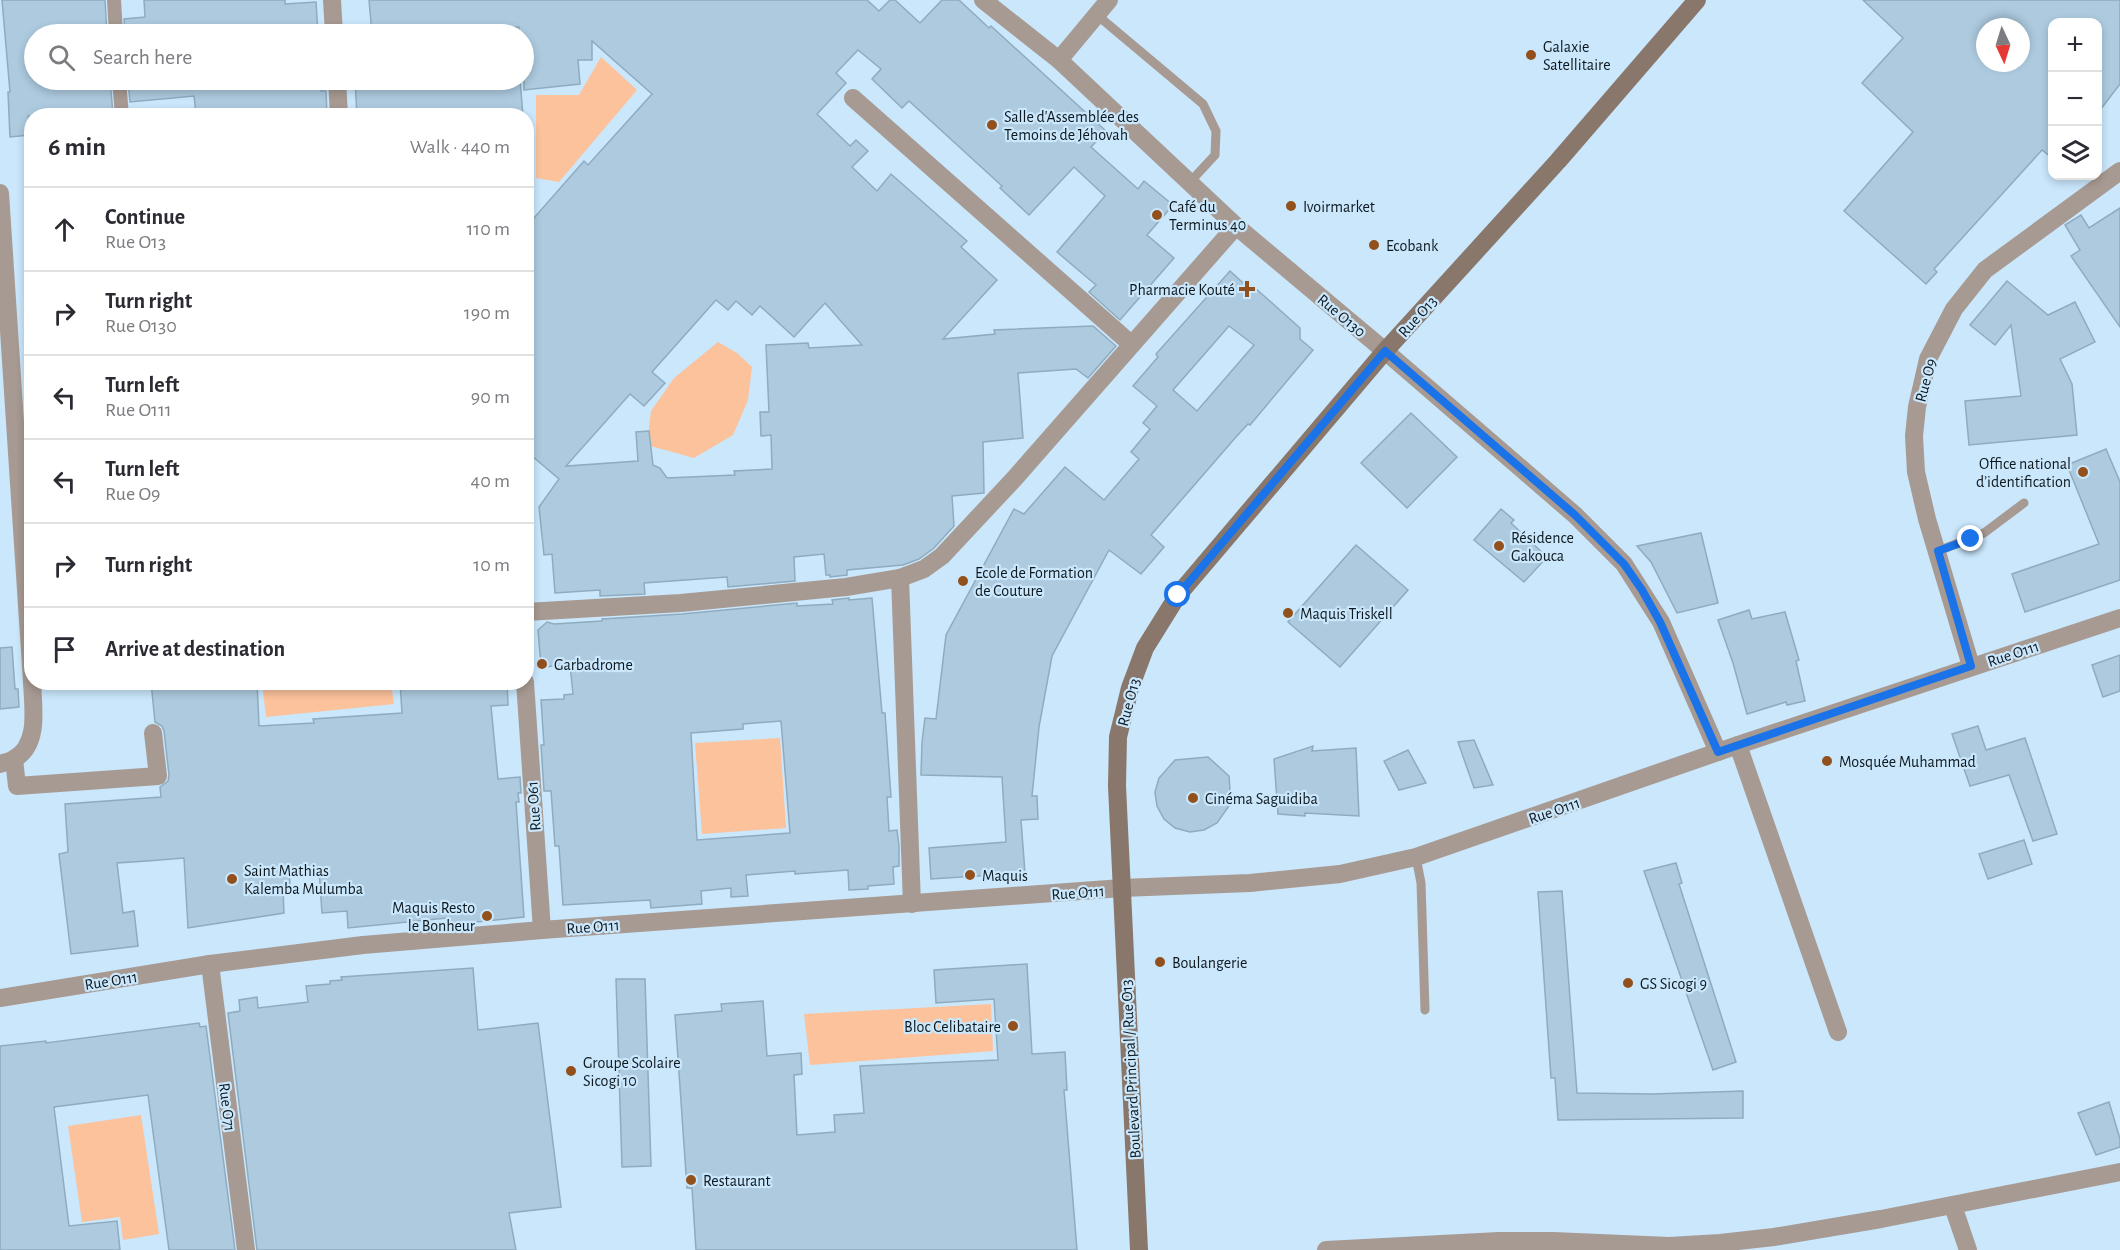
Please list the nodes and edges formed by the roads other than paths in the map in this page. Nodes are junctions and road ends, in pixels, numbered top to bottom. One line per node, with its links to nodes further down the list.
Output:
1 (114, 0): 7 (street)
2 (332, 0): 8 (street)
3 (983, 0): 9 (street, Rue O130)
4 (1109, 0): 6 (street)
5 (1696, 0): 20 (main road, Rue O13)
6 (1097, 15): 9 (street); 16 (lane)
7 (115, 24)
8 (333, 24)
9 (1059, 60): 16 (street, Rue O130)
10 (120, 90): 13 (street)
11 (338, 90): 14 (street)
12 (854, 98): 19 (street)
13 (121, 108)
14 (339, 108)
15 (2120, 171): 22 (street, Rue O9)
16 (1190, 182): 18 (street, Rue O130)
17 (0, 193): 23 (street)
18 (1236, 226): 19 (street); 20 (street, Rue O130)
19 (1131, 344): 24 (street)
20 (1385, 351): 32 (street, Rue O130); 35 (main road, Rue O13)
21 (2024, 503): 22 (lane)
22 (1938, 551): 27 (street, Rue O9)
23 (24, 560)
24 (900, 578): 25 (street); 36 (street)
25 (534, 612)
26 (2120, 618): 27 (street, Rue O111)
27 (1971, 666): 31 (street, Rue O111)
28 (32, 690): 33 (street)
29 (526, 690): 37 (street, Rue O61)
30 (153, 733): 33 (street)
31 (1738, 745): 32 (street, Rue O111); 41 (street)
32 (1718, 752): 34 (street, Rue O111)
33 (7, 762)
34 (1416, 857): 35 (street, Rue O111); 40 (lane)
35 (1122, 888): 36 (street, Rue O111); 45 (main road, Boulevard Principal / Rue O13)
36 (912, 904): 37 (street, Rue O111)
37 (542, 930): 38 (street, Rue O111)
38 (210, 964): 39 (street, Rue O111); 44 (street, Rue O71)
39 (0, 998)
40 (1425, 1010)
41 (1838, 1032)
42 (2120, 1172): 43 (street)
43 (1953, 1206): 46 (street); 47 (street)
44 (246, 1250)
45 (1139, 1250)
46 (1326, 1250)
47 (1968, 1250)

